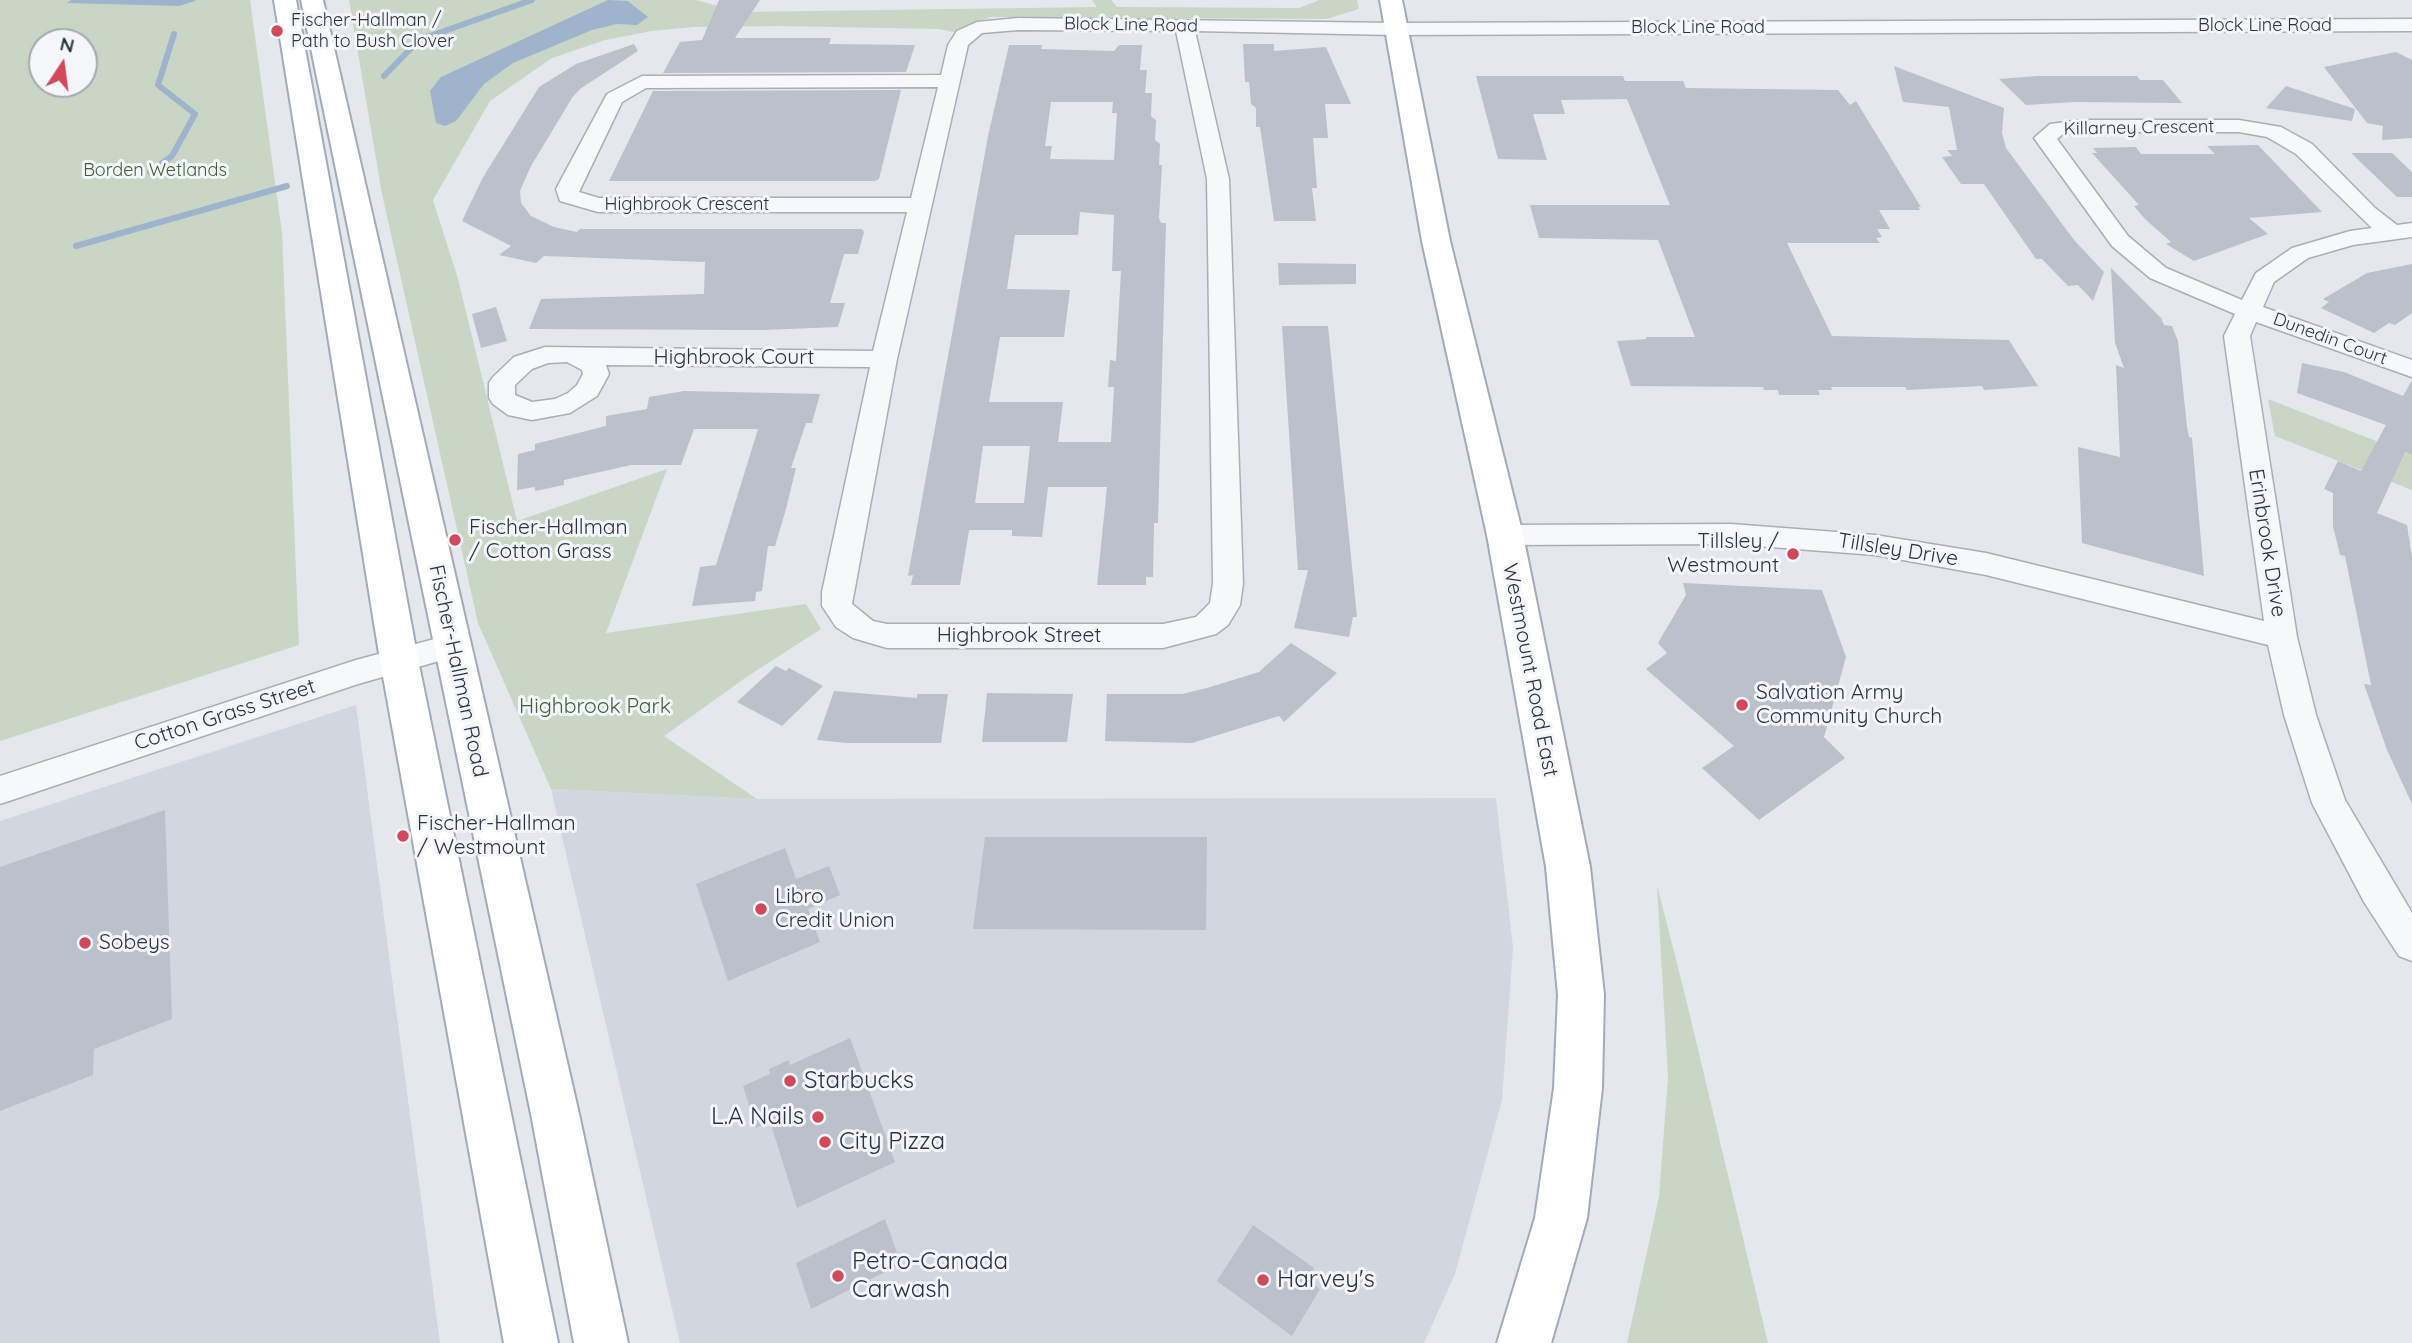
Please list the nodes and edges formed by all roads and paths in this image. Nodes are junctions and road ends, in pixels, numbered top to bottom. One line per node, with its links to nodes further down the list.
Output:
1 (285, 0): 17 (main road)
2 (312, 0): 16 (main road, Fischer-Hallman Road)
3 (1393, 15): 4 (street, Block Line Road); 5 (street, Block Line Road); 14 (main road, Westmount Road East)
4 (2412, 24)
5 (1184, 25): 6 (street, Block Line Road); 12 (street, Highbrook Street)
6 (984, 26): 7 (street, Highbrook Street)
7 (950, 81): 8 (street, Highbrook Street); 8 (street, Highbrook Crescent)
8 (922, 205): 12 (street, Highbrook Street)
9 (2401, 231): 10 (street, Erinbrook Drive); 10 (street, Killarney Crescent)
10 (2247, 309): 13 (street, Dunedin Court); 15 (street, Erinbrook Drive)
11 (584, 358): 12 (street, Highbrook Court)
12 (884, 359)
13 (2412, 369)
14 (1504, 536): 15 (street, Tillsley Drive); 22 (main road, Westmount Road East)
15 (2282, 637): 19 (street, Erinbrook Drive)
16 (453, 646): 17 (street, Cotton Grass Street); 21 (main road, Fischer-Hallman Road)
17 (400, 660): 18 (street, Cotton Grass Street); 20 (main road)
18 (0, 790)
19 (2412, 944)
20 (531, 1343)
21 (601, 1343)
22 (1524, 1343)

